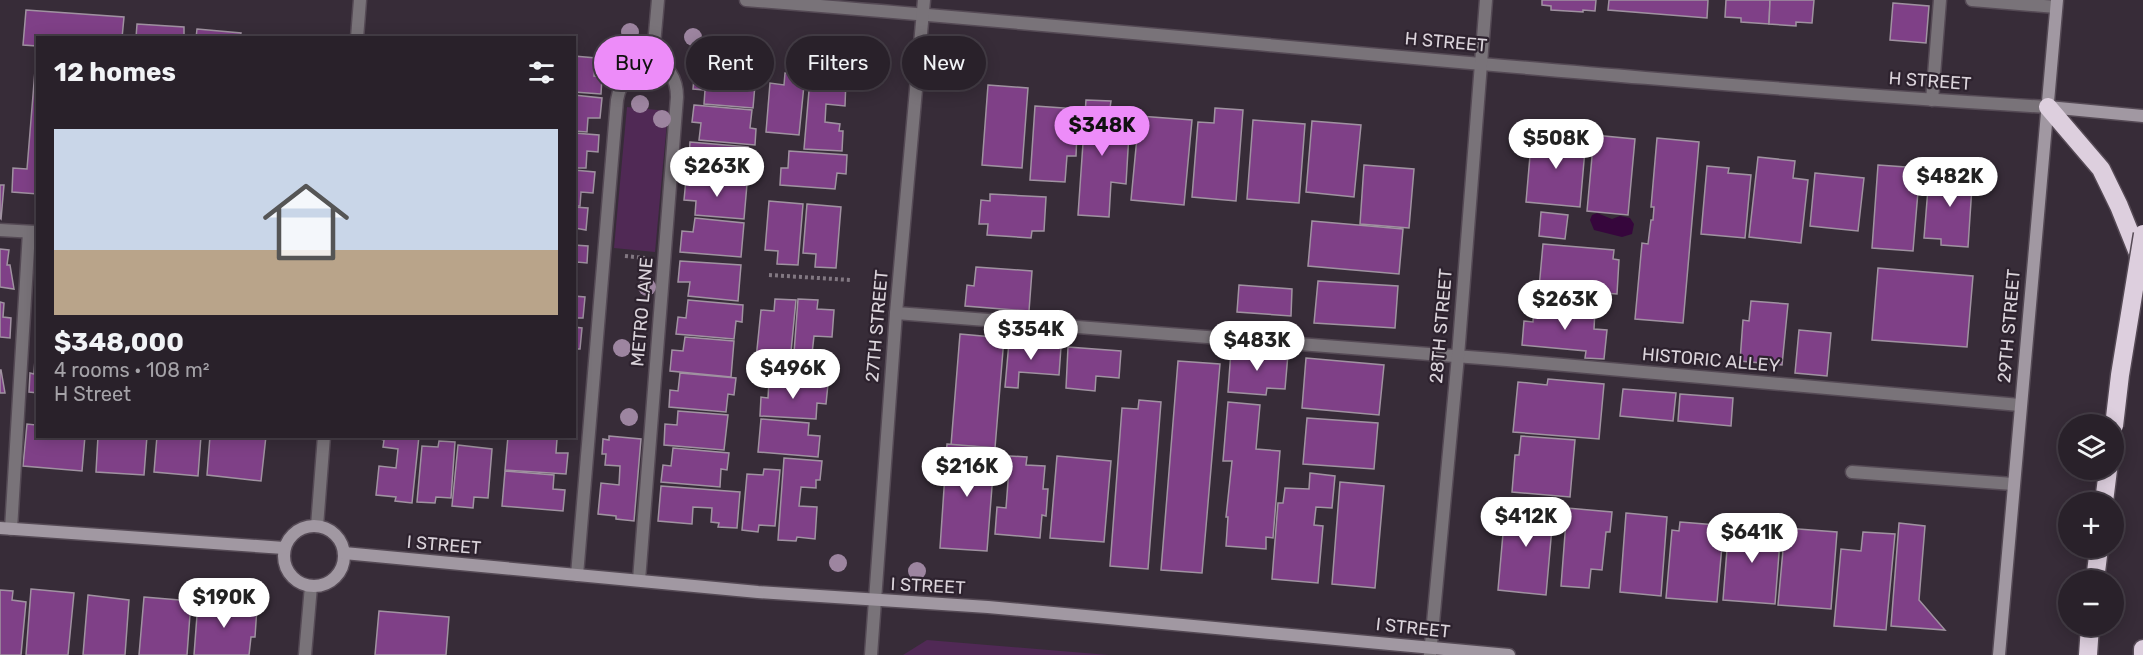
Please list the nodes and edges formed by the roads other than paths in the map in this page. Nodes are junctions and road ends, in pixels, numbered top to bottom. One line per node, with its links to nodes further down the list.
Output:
1 (360, 0): 10 (street)
2 (658, 0): 11 (street)
3 (746, 0): 9 (street, H STREET)
4 (924, 0): 9 (street, 27TH STREET)
5 (1486, 0): 12 (street, 28TH STREET)
6 (1940, 0): 15 (street)
7 (1972, 0): 8 (street)
8 (2057, 4): 16 (street, 29TH STREET)
9 (923, 15): 12 (street, H STREET); 22 (street, 27TH STREET)
10 (357, 36)
11 (655, 36)
12 (1480, 63): 15 (street, H STREET); 23 (street, 28TH STREET)
13 (674, 79): 34 (street, METRO LANE)
14 (619, 90): 33 (street)
15 (1932, 100): 16 (street, H STREET)
16 (2048, 107): 17 (street, H STREET); 21 (highway); 24 (street, 29TH STREET)
17 (2143, 116)
18 (0, 230): 19 (street)
19 (33, 232): 30 (street)
20 (2143, 234): 25 (highway, bridge)
21 (2143, 265)
22 (896, 313): 23 (street, HISTORIC ALLEY); 36 (street, 27TH STREET)
23 (1458, 356): 24 (street, HISTORIC ALLEY); 39 (street, 28TH STREET)
24 (2020, 405): 28 (street, 29TH STREET)
25 (2115, 414)
26 (324, 438): 29 (street)
27 (1852, 472): 28 (street)
28 (2013, 483): 43 (street, 29TH STREET)
29 (317, 526): 31 (street); 32 (street)
30 (6, 529): 31 (street)
31 (284, 548): 35 (street)
32 (344, 553): 33 (street, I STREET); 35 (street)
33 (577, 575): 34 (street, I STREET)
34 (639, 580): 36 (street, I STREET)
35 (311, 586): 40 (street)
36 (875, 601): 39 (street, I STREET); 41 (street, 27TH STREET)
37 (2089, 636): 44 (highway)
38 (2143, 649): 45 (highway)
39 (1431, 651): 42 (street, I STREET)
40 (305, 655)
41 (871, 655)
42 (1509, 655)
43 (1999, 655)
44 (2088, 655)
45 (2143, 655)

